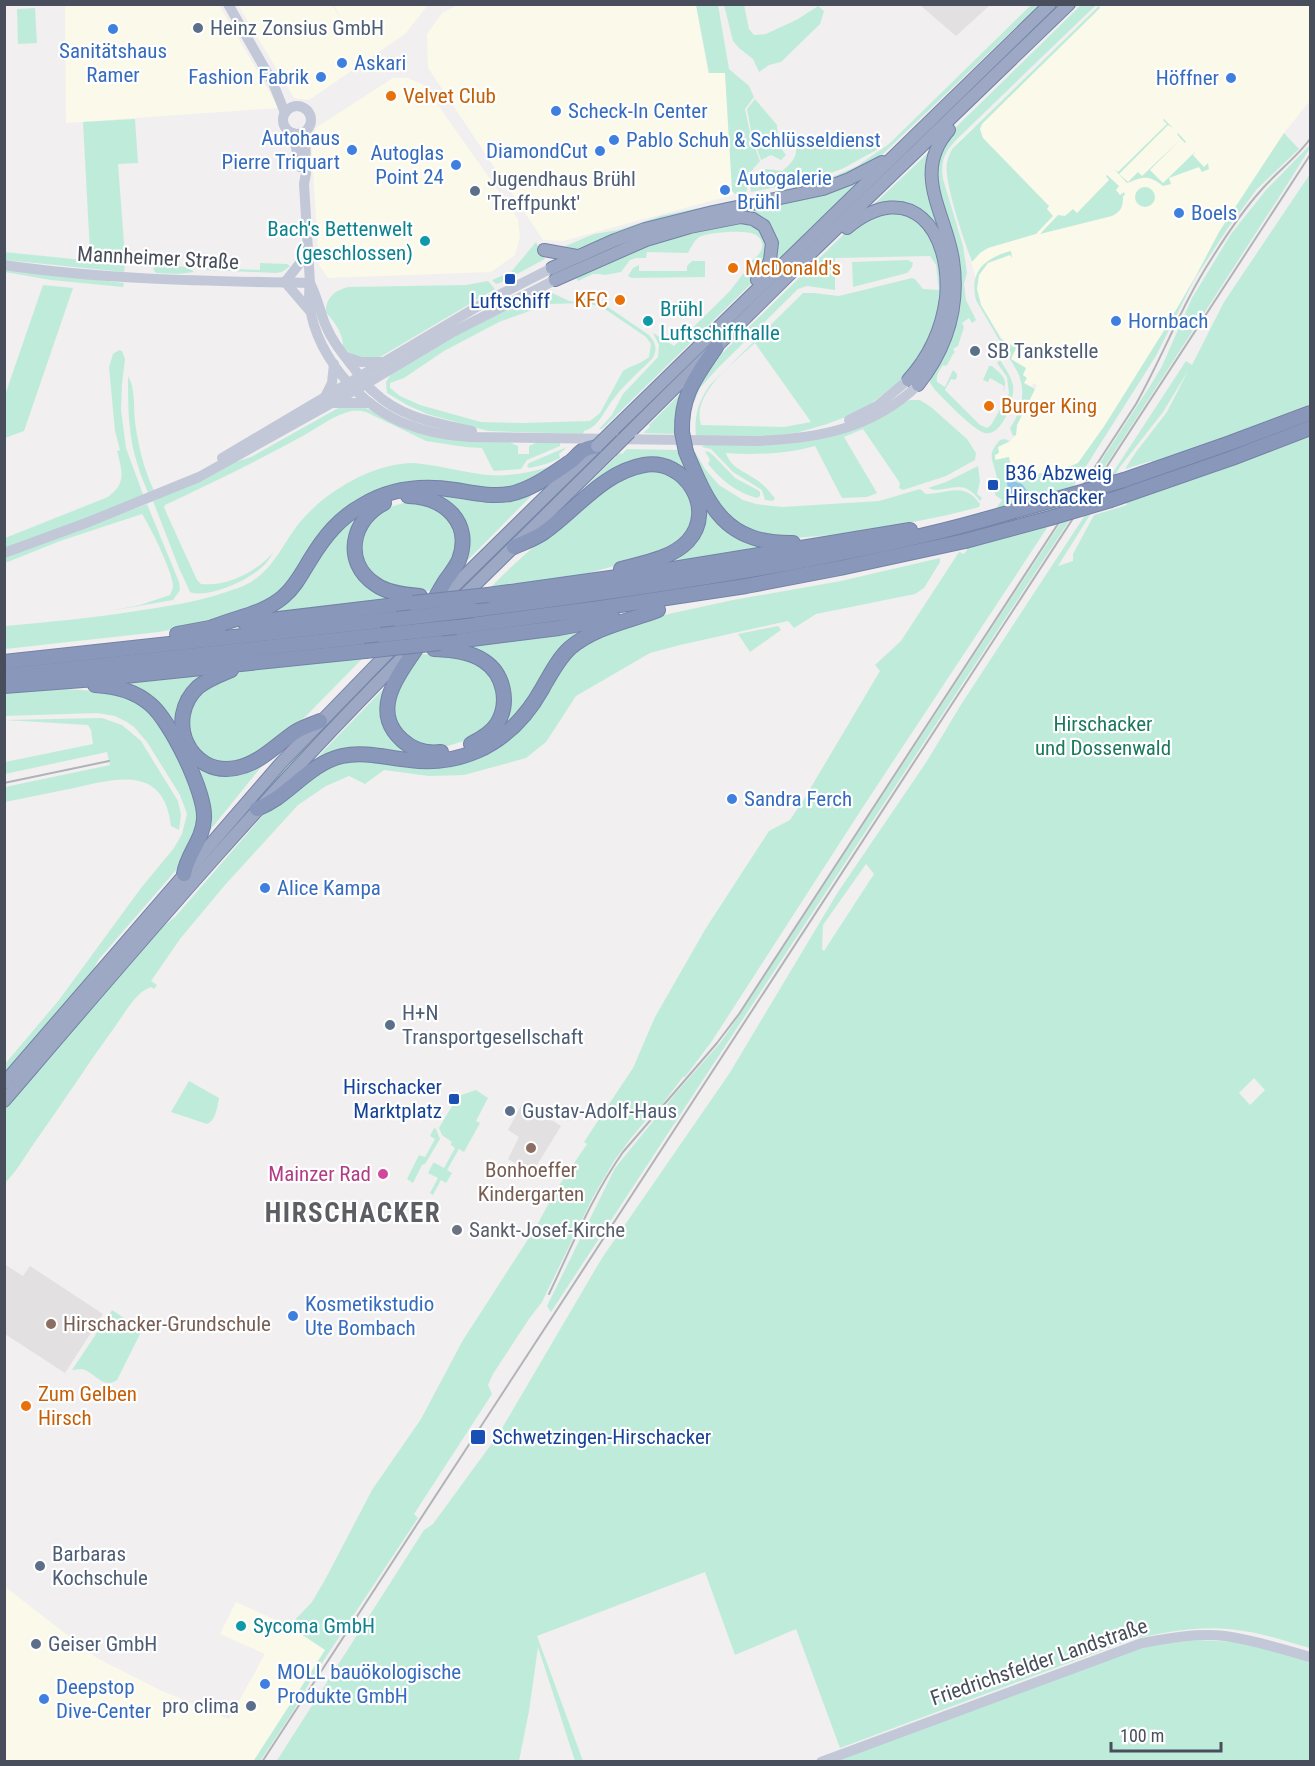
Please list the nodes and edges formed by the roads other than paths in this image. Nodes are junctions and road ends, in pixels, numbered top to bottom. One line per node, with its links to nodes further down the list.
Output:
1 (228, 4): 5 (main road)
2 (1050, 4): 8 (highway)
3 (1069, 4): 4 (highway)
4 (972, 100): 11 (highway); 25 (highway)
5 (289, 110): 6 (main road); 7 (main road)
6 (304, 132): 7 (main road); 9 (main road)
7 (293, 133): 9 (main road)
8 (891, 158): 13 (highway); 18 (highway)
9 (304, 184): 12 (main road)
10 (544, 250): 13 (highway)
11 (813, 251): 20 (highway); 25 (highway)
12 (309, 253): 16 (main road); 17 (main road)
13 (578, 256): 15 (highway)
14 (4, 265): 16 (main road, Mannheimer Straße)
15 (553, 274): 18 (highway); 23 (main road)
16 (285, 282): 17 (main road, Mannheimer Straße); 19 (main road)
17 (310, 283): 19 (main road); 21 (main road)
18 (742, 303): 33 (highway, bridge)
19 (309, 310): 22 (main road)
20 (716, 347): 35 (highway, bridge); 36 (highway, bridge)
21 (343, 355): 23 (main road); 24 (main road)
22 (334, 364): 26 (main road); 27 (main road)
23 (384, 368): 24 (main road); 28 (main road)
24 (363, 380): 26 (main road); 28 (main road)
25 (913, 382): 32 (main road)
26 (352, 387): 27 (main road); 29 (main road)
27 (328, 400): 29 (main road); 37 (main road)
28 (382, 400): 32 (main road)
29 (370, 403): 32 (main road)
30 (1311, 413): 34 (highway, bridge)
31 (1311, 428): 39 (highway, bridge)
32 (493, 436)
33 (591, 449): 42 (highway); 43 (highway)
34 (963, 523): 35 (highway); 46 (highway, bridge)
35 (810, 546): 38 (highway)
36 (514, 547): 38 (highway); 44 (highway)
37 (4, 552)
38 (588, 582): 40 (highway, bridge)
39 (746, 586): 41 (highway); 49 (highway, bridge)
40 (417, 600): 42 (highway); 43 (highway)
41 (658, 610): 45 (highway); 53 (highway)
42 (428, 612): 52 (highway)
43 (213, 627): 46 (highway)
44 (427, 633): 45 (highway); 53 (highway)
45 (437, 646): 48 (highway, bridge)
46 (117, 648): 47 (highway)
47 (4, 662)
48 (255, 662): 50 (highway); 52 (highway)
49 (4, 676)
50 (72, 681): 51 (highway); 54 (highway)
51 (4, 686)
52 (320, 721): 54 (highway)
53 (257, 809): 56 (highway)
54 (184, 874): 55 (highway)
55 (4, 1083)
56 (4, 1101)
57 (1311, 1657): 58 (main road, Friedrichsfelder Landstraße)
58 (821, 1761)

